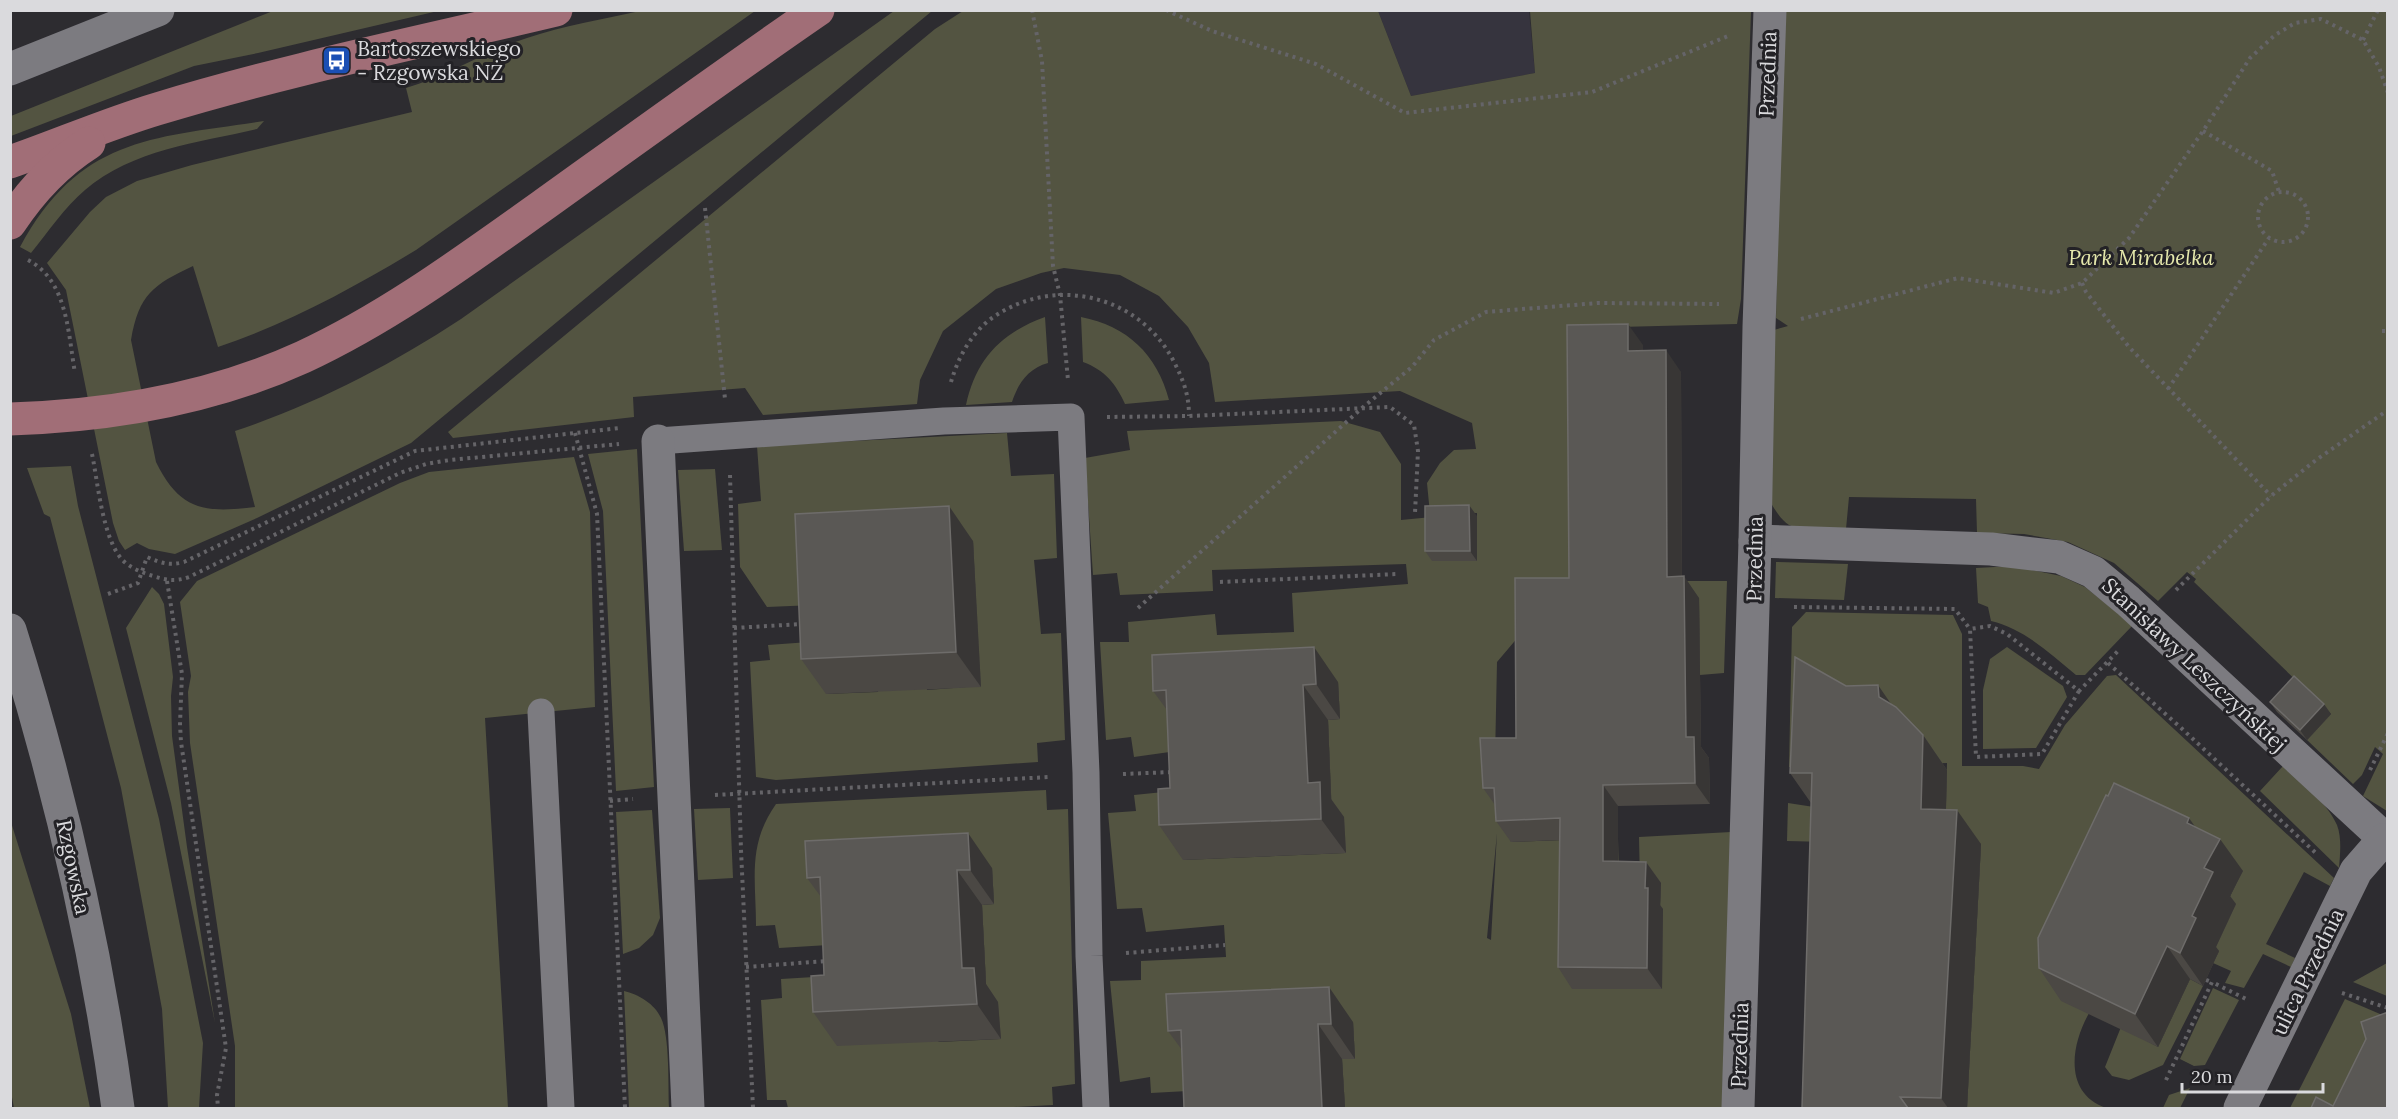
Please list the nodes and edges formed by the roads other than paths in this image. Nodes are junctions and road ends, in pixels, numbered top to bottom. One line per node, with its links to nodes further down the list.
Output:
1 (158, 10): 5 (street)
2 (556, 10): 6 (main road)
3 (818, 10): 9 (main road)
4 (1770, 15): 11 (street, Przednia)
5 (10, 69)
6 (121, 122): 7 (main road); 8 (main road)
7 (10, 162)
8 (10, 223)
9 (10, 419)
10 (658, 441): 17 (street); 18 (lane)
11 (1755, 542): 14 (street, Stanisławy Leszczyńskiej); 19 (street, Przednia)
12 (10, 630): 15 (street, Rzgowska)
13 (541, 712): 16 (lane)
14 (2385, 841): 20 (street, ulica Przednia)
15 (118, 1108)
16 (561, 1108)
17 (688, 1108)
18 (1096, 1108)
19 (1738, 1108)
20 (2240, 1108)

